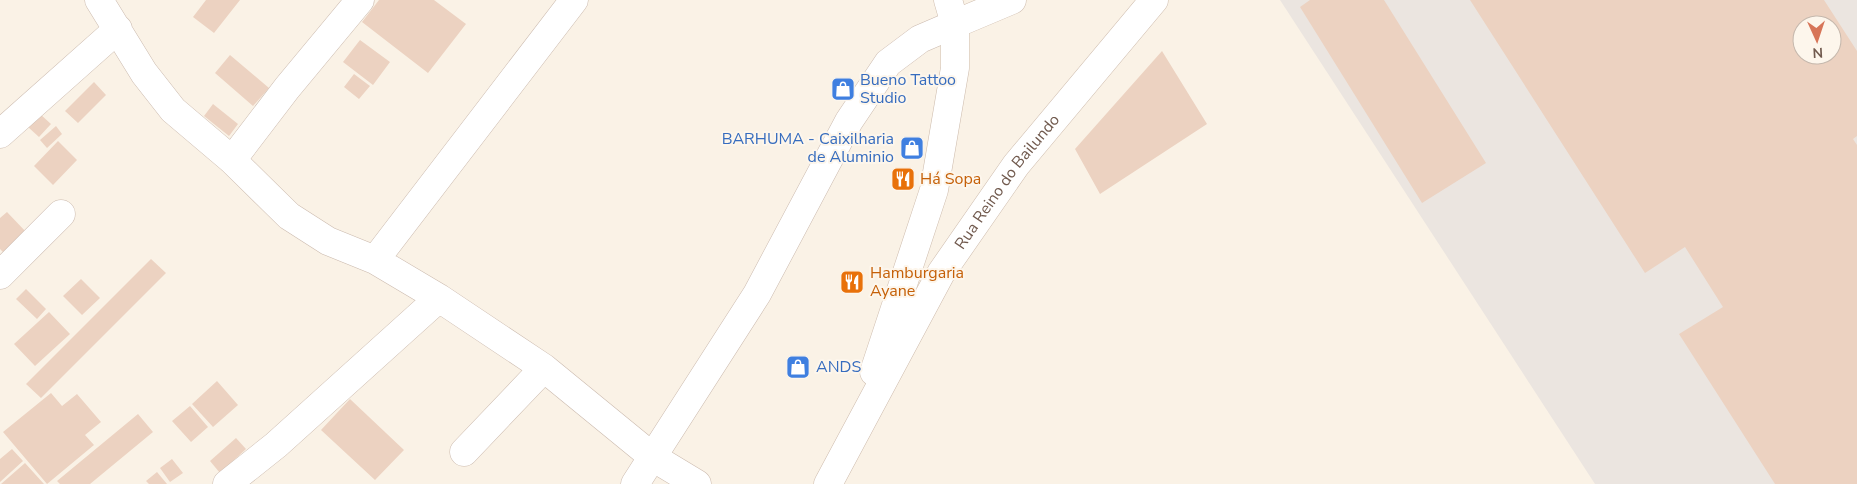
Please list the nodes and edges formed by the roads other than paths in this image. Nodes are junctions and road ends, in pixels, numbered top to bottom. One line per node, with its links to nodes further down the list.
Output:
1 (99, 0): 7 (street)
2 (360, 0): 9 (street)
3 (574, 0): 11 (street)
4 (1012, 0): 6 (street)
5 (1154, 0): 15 (street, Rua Reino do Bailundo)
6 (952, 12): 15 (street); 17 (street)
7 (118, 29): 8 (street); 9 (street)
8 (0, 134)
9 (232, 160): 11 (street)
10 (61, 214): 12 (street)
11 (375, 260): 13 (street)
12 (0, 275)
13 (439, 298): 14 (street); 18 (street)
14 (544, 368): 16 (street); 17 (street)
15 (854, 435): 21 (street, Rua Reino do Bailundo)
16 (464, 452)
17 (654, 458): 19 (street); 20 (street)
18 (226, 484)
19 (635, 484)
20 (697, 484)
21 (828, 484)

